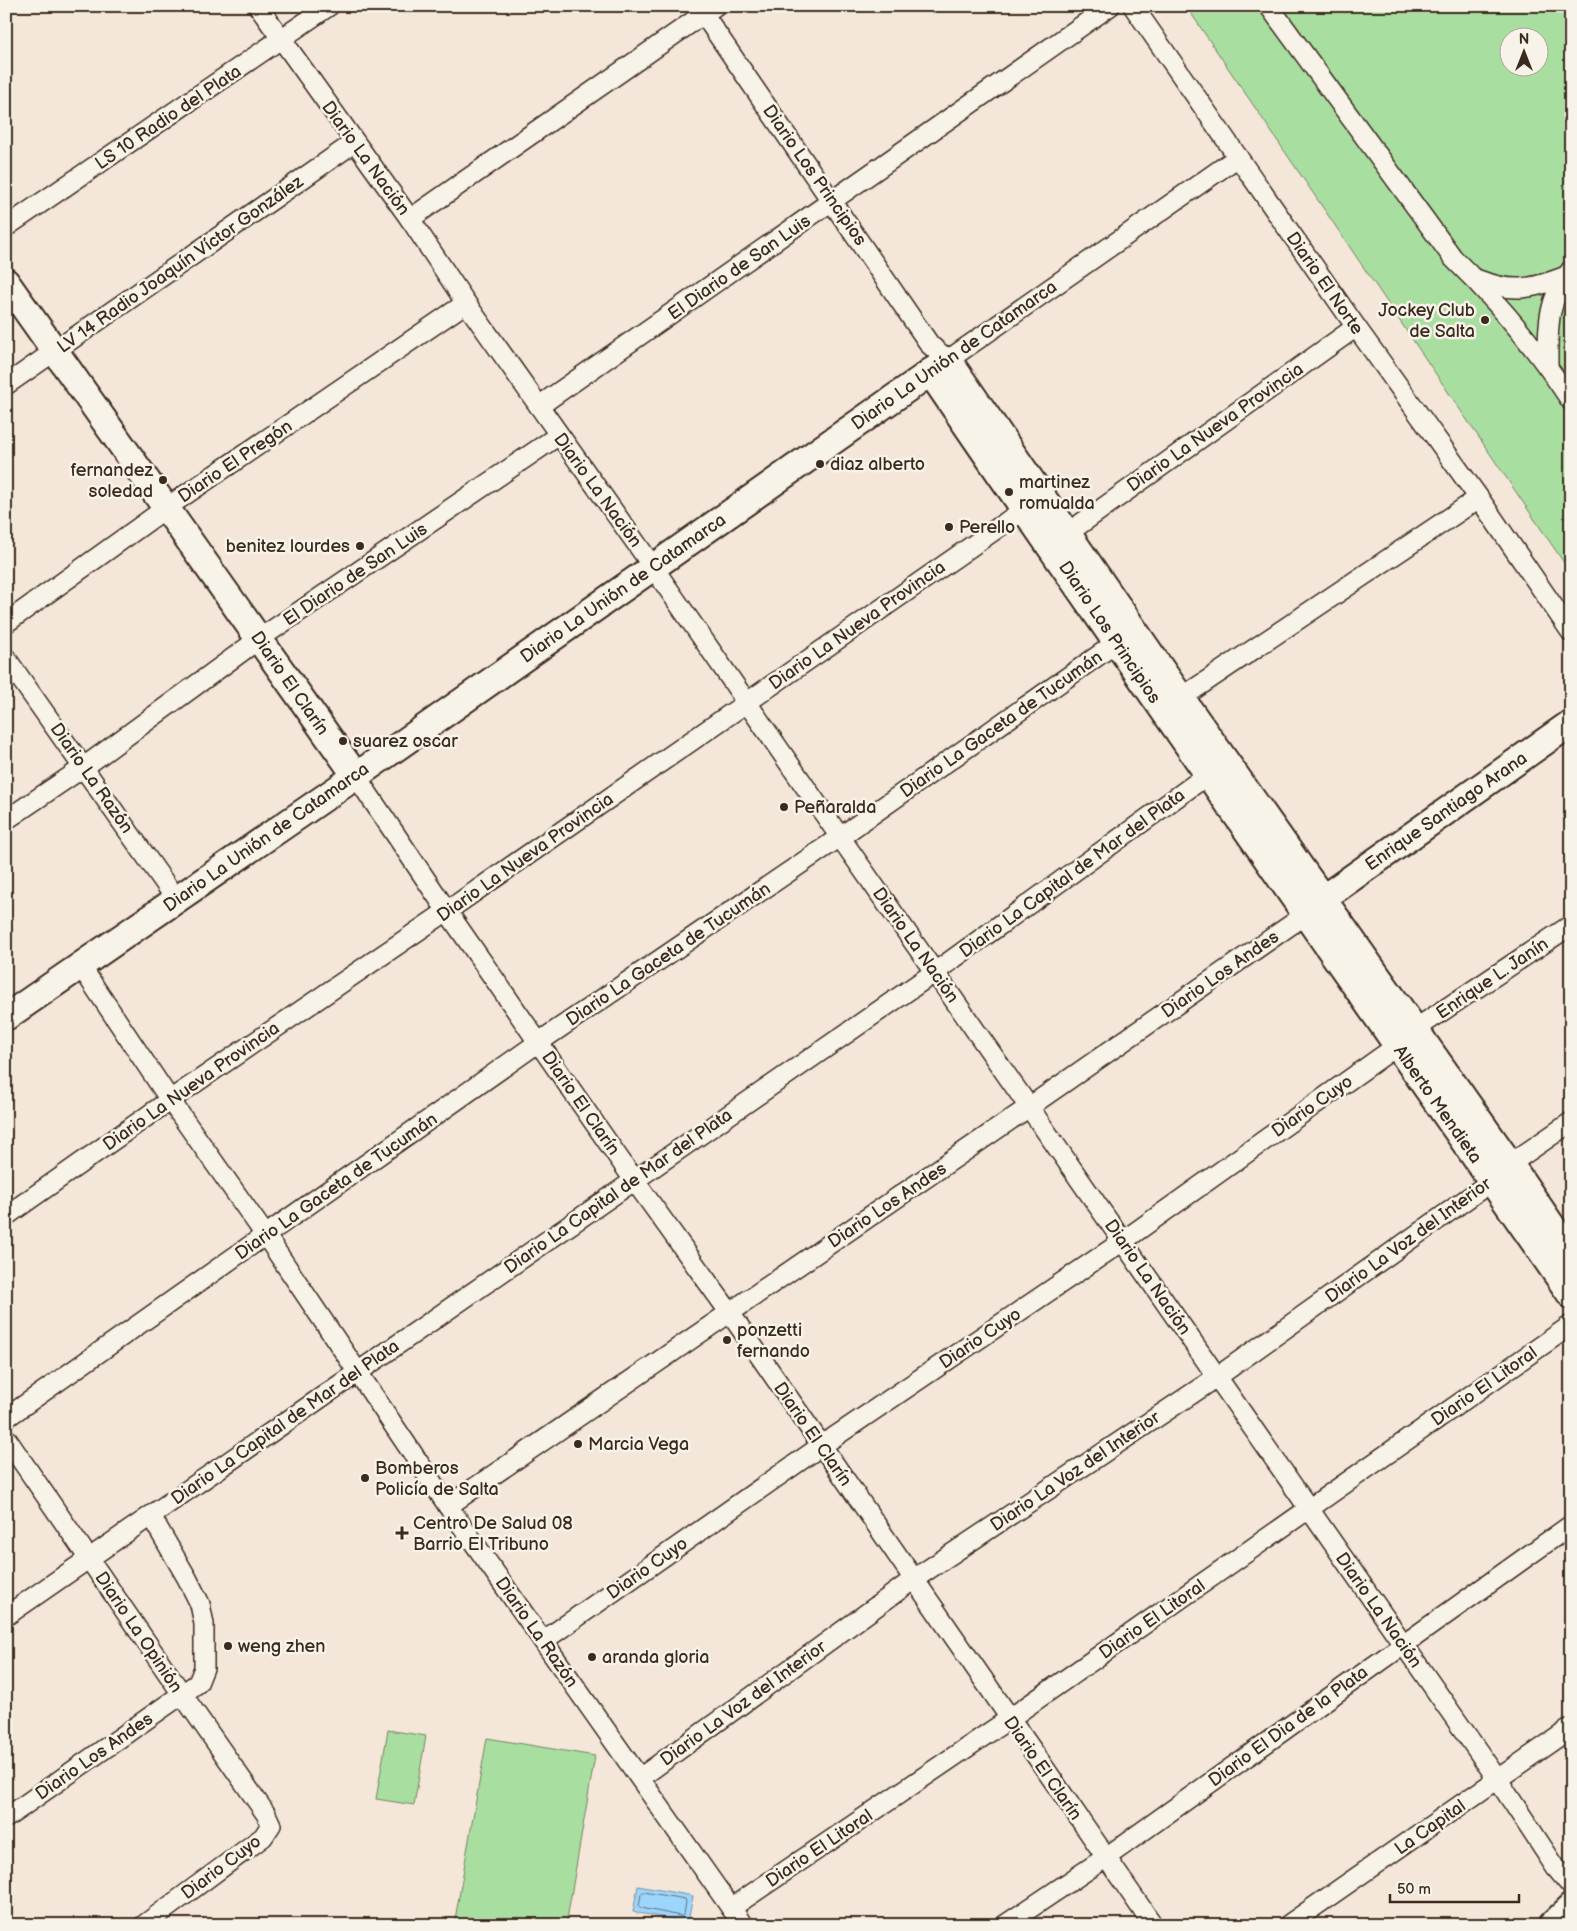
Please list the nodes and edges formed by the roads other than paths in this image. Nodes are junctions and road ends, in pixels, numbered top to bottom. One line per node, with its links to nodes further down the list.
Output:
1 (258, 6): 7 (street, Diario La Nación)
2 (329, 6): 7 (street, LS 10 Radio del Plata)
3 (1110, 6): 10 (street, El Diario de San Luis)
4 (1133, 6): 9 (street, Diario El Norte)
5 (1269, 6): 14 (street)
6 (705, 9): 10 (street, Diario Los Principios); 11 (street)
7 (281, 40): 8 (street, Diario La Nación); 12 (street, LS 10 Radio del Plata)
8 (355, 142): 11 (street, Diario La Nación); 18 (street, LV 14 Radio Joaquín Víctor González)
9 (1238, 158): 17 (street, Diario El Norte); 19 (street, Diario La Unión de Catamarca)
10 (833, 202): 19 (street, Diario Los Principios); 23 (street, El Diario de San Luis)
11 (410, 219): 16 (street, Diario La Nación)
12 (6, 228)
13 (1568, 273): 14 (street); 20 (street)
14 (1474, 278): 20 (street)
15 (6, 282): 18 (street, Diario El Clarín)
16 (466, 303): 23 (street, Diario La Nación); 27 (street, Diario El Pregón)
17 (1356, 327): 25 (street, Diario El Norte); 28 (street, Diario La Nueva Provincia)
18 (56, 350): 21 (street, LV 14 Radio Joaquín Víctor González); 27 (street, Diario El Clarín)
19 (936, 359): 26 (street, Diario Los Principios); 29 (street, Diario La Unión de Catamarca)
20 (1548, 367): 22 (street)
21 (6, 385)
22 (1571, 401)
23 (539, 406): 24 (street, Diario La Nación)
24 (559, 435): 29 (street, Diario La Nación); 33 (street, El Diario de San Luis)
25 (1479, 498): 31 (street, Diario El Norte); 35 (street)
26 (1033, 503): 28 (street, Diario Los Principios); 36 (street, Diario La Nueva Provincia)
27 (166, 508): 30 (street, Diario El Pregón); 33 (street, Diario El Clarín)
28 (1059, 539): 32 (street, Diario Los Principios)
29 (653, 566): 36 (street, Diario La Nación); 40 (street, Diario La Unión de Catamarca)
30 (6, 623)
31 (1571, 632)
32 (1126, 636): 35 (street, Diario Los Principios); 39 (street, Diario Los Principios); 42 (street, Diario La Gaceta de Tucumán)
33 (259, 639): 38 (street, El Diario de San Luis); 40 (street, Diario El Clarín)
34 (6, 658): 38 (street, Diario La Razón)
35 (1181, 698): 39 (street, Diario Los Principios)
36 (747, 701): 42 (street, Diario La Nación); 45 (street, Diario La Nueva Provincia)
37 (1571, 723): 44 (street, Enrique Santiago Arana)
38 (84, 767): 41 (street, El Diario de San Luis); 43 (street, Diario La Razón)
39 (1217, 769): 44 (street, Diario Los Principios); 48 (street, Diario La Capital de Mar del Plata)
40 (356, 776): 43 (street, Diario La Unión de Catamarca); 45 (street, Diario El Clarín)
41 (6, 820)
42 (840, 838): 48 (street, Diario La Nación); 51 (street, Diario La Gaceta de Tucumán)
43 (176, 899): 47 (street, Diario La Unión de Catamarca)
44 (1313, 907): 50 (street, Alberto Mendieta); 53 (street, Diario Los Andes)
45 (447, 911): 51 (street, Diario El Clarín); 52 (street, Diario La Nueva Provincia)
46 (1571, 925): 50 (street, Enrique L. Janín)
47 (80, 965): 49 (street, Diario La Unión de Catamarca); 52 (street, Diario La Razón)
48 (935, 972): 53 (street, Diario La Nación); 56 (street, Diario La Capital de Mar del Plata)
49 (6, 1016)
50 (1406, 1038): 55 (street, Alberto Mendieta); 59 (street, Diario Cuyo)
51 (539, 1042): 56 (street, Diario El Clarín); 58 (street, Diario La Gaceta de Tucumán)
52 (170, 1100): 57 (street, Diario La Nueva Provincia); 58 (street, Diario La Razón)
53 (1029, 1107): 59 (street, Diario La Nación); 62 (street, Diario Los Andes)
54 (1571, 1122): 55 (street, Diario La Voz del Interior)
55 (1501, 1172): 60 (street, Alberto Mendieta); 61 (street, Alberto Mendieta); 65 (street, Diario La Voz del Interior)
56 (634, 1180): 62 (street, Diario El Clarín); 64 (street, Diario La Capital de Mar del Plata)
57 (6, 1216)
58 (266, 1236): 64 (street, Diario La Razón); 66 (street, Diario La Gaceta de Tucumán)
59 (1123, 1241): 65 (street, Diario La Nación); 68 (street, Diario Cuyo)
60 (1571, 1254)
61 (1571, 1295)
62 (730, 1312): 68 (street, Diario El Clarín); 69 (street, Diario Los Andes)
63 (1571, 1325): 70 (street, Diario El Litoral)
64 (358, 1371): 69 (street, Diario La Razón); 71 (street, Diario La Capital de Mar del Plata)
65 (1217, 1377): 70 (street, Diario La Nación); 74 (street, Diario La Voz del Interior)
66 (6, 1418)
67 (6, 1438): 73 (street, Diario La Opinión)
68 (821, 1446): 74 (street, Diario El Clarín); 76 (street, Diario Cuyo)
69 (448, 1506): 76 (street, Diario La Razón)
70 (1309, 1509): 77 (street, Diario La Nación); 79 (street, Diario El Litoral)
71 (151, 1516): 73 (street, Diario La Capital de Mar del Plata); 78 (street, Diario Los Andes)
72 (1571, 1525): 77 (street, Diario El Dia de la Plata)
73 (90, 1558): 75 (street, Diario La Capital de Mar del Plata); 78 (street, Diario La Opinión)
74 (914, 1579): 79 (street, Diario El Clarín); 81 (street, Diario La Voz del Interior)
75 (6, 1616)
76 (543, 1641): 81 (street, Diario La Razón)
77 (1403, 1644): 82 (street, Diario La Nación); 85 (street, Diario El Dia de la Plata)
78 (182, 1694): 83 (street, Diario Los Andes); 84 (street, Diario La Opinión)
79 (1009, 1719): 85 (street, Diario El Clarín); 88 (street, Diario El Litoral)
80 (1571, 1728): 82 (street, La Capital)
81 (640, 1778): 88 (street, Diario La Razón)
82 (1498, 1780): 86 (street, Diario La Nación); 93 (street, La Capital)
83 (6, 1818)
84 (271, 1825): 89 (street, Diario Cuyo)
85 (1104, 1858): 91 (street, Diario El Dia de la Plata); 92 (street, Diario El Clarín)
86 (1571, 1886)
87 (1571, 1907): 94 (street)
88 (731, 1908): 90 (street, Diario La Razón)
89 (144, 1925)
90 (744, 1925)
91 (1005, 1925)
92 (1153, 1925)
93 (1288, 1925)
94 (1552, 1925)

